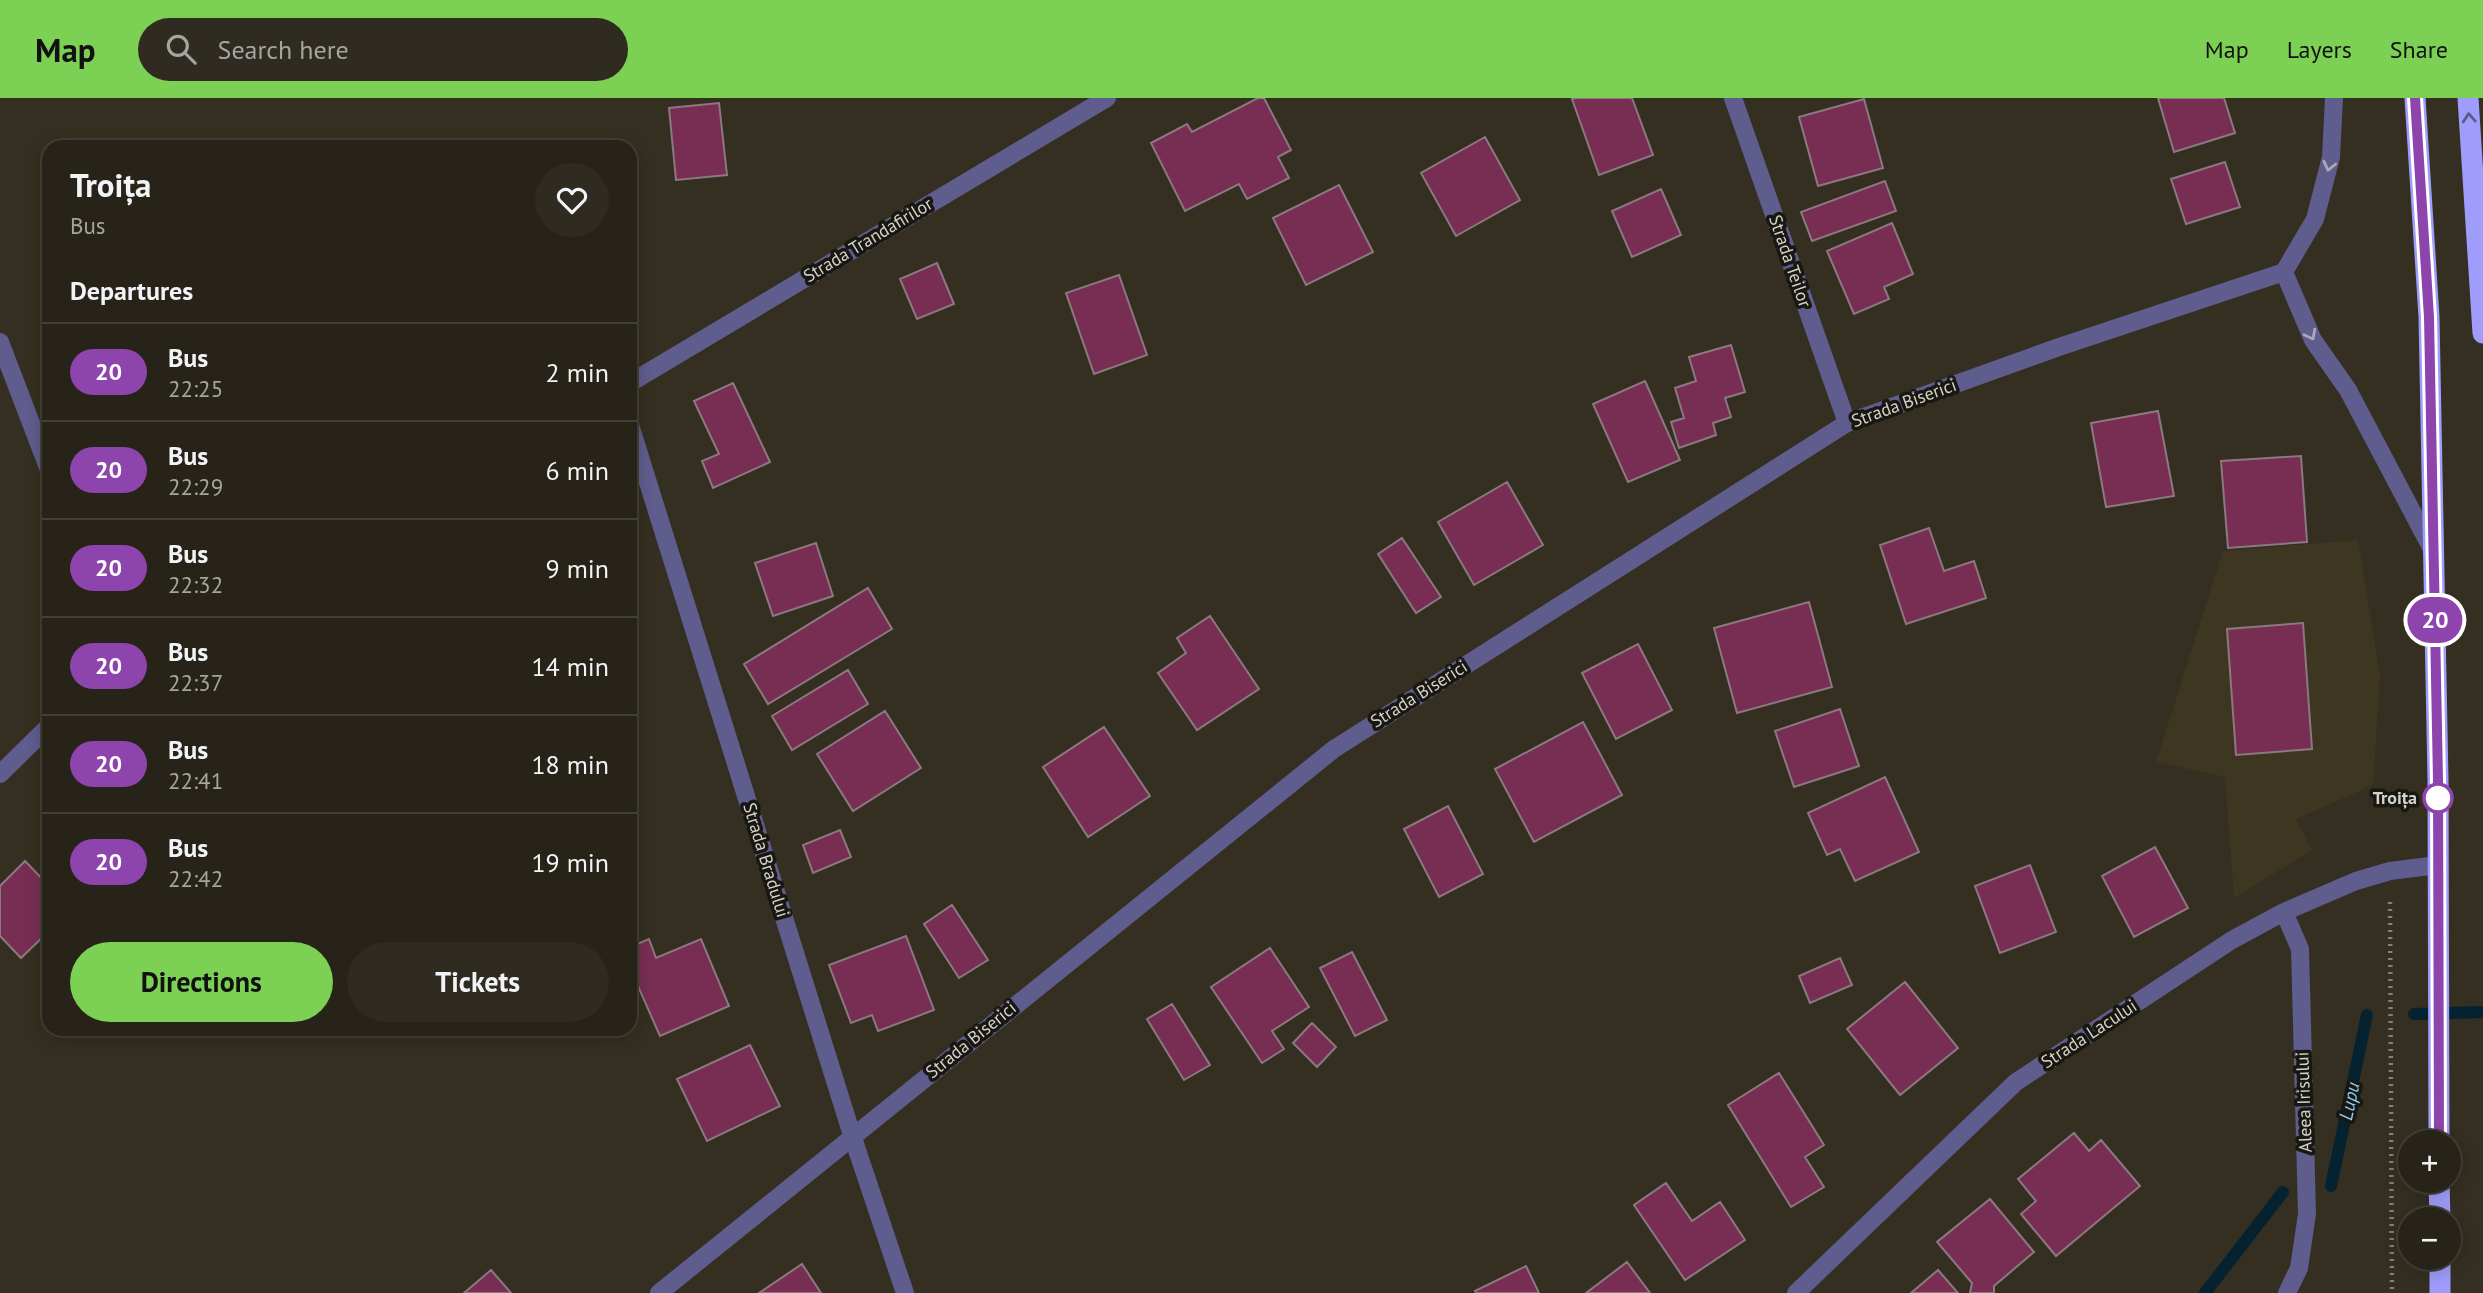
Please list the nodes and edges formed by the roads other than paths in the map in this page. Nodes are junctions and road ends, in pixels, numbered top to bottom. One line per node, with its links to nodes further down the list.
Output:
1 (1107, 98): 9 (street, Strada Trandafirilor)
2 (1733, 98): 10 (street, Strada Teilor)
3 (2334, 98): 6 (street, one-way to 6)
4 (2416, 98): 13 (highway)
5 (2468, 98): 7 (highway, one-way to 5)
6 (2284, 272): 10 (street, Strada Biserici); 13 (street, one-way to 13)
7 (2483, 333)
8 (0, 342): 12 (street)
9 (637, 379)
10 (1847, 423): 19 (street, Strada Biserici)
11 (637, 447): 19 (street, Strada Bradului)
12 (42, 452)
13 (2434, 554): 16 (highway)
14 (42, 733): 15 (street)
15 (0, 774)
16 (2438, 865): 17 (street, Strada Lacului); 18 (highway)
17 (2284, 912): 23 (street, Strada Lacului); 24 (street, Aleea Irisului)
18 (2439, 1130)
19 (852, 1135): 21 (street, Strada Biserici); 22 (street, Strada Bradului)
20 (2440, 1270): 25 (highway)
21 (659, 1293)
22 (905, 1293)
23 (1796, 1293)
24 (2287, 1293)
25 (2440, 1293)

